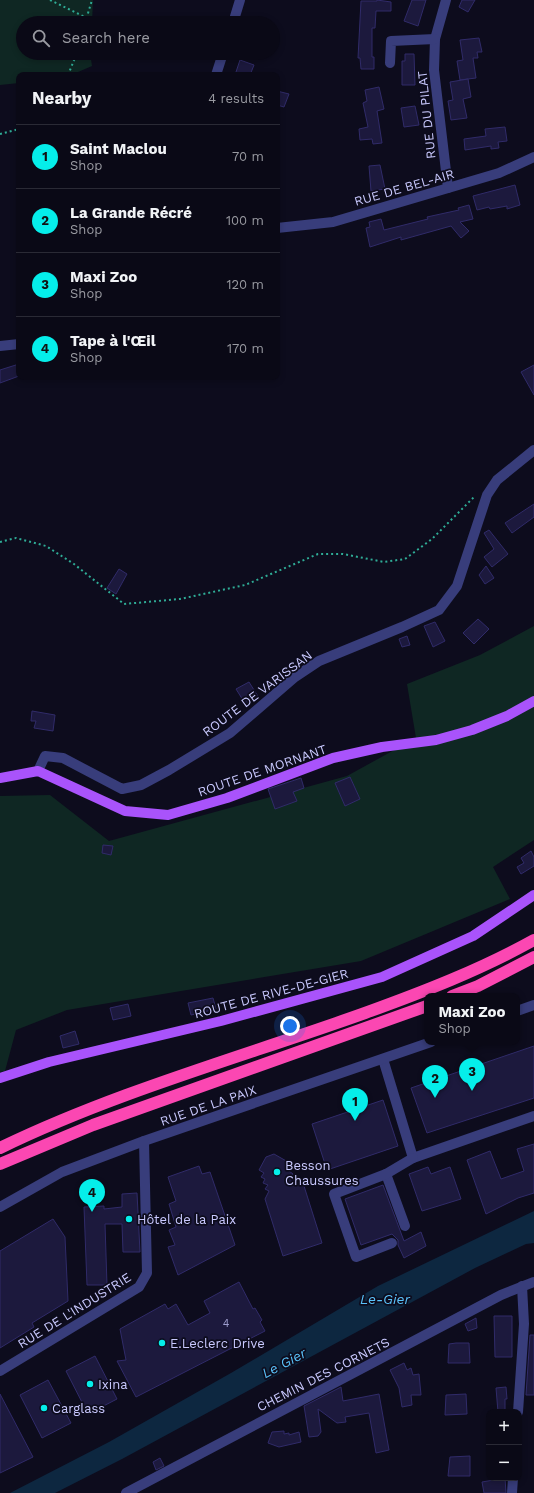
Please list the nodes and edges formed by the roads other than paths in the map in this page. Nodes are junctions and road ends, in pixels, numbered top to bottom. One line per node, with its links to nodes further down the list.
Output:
1 (240, 0): 3 (street)
2 (446, 0): 4 (street, RUE DU PILAT)
3 (234, 16)
4 (435, 39): 6 (street); 9 (street, RUE DU PILAT)
5 (221, 60): 7 (street)
6 (390, 63)
7 (217, 72)
8 (534, 157): 9 (street, RUE DE BEL-AIR)
9 (448, 188): 10 (street, RUE DE BEL-AIR)
10 (280, 228)
11 (16, 344): 12 (street)
12 (0, 346)
13 (534, 450): 15 (street, ROUTE DE VARISSAN)
14 (534, 701): 15 (main road, ROUTE DE MORNANT)
15 (38, 771): 16 (main road)
16 (0, 778)
17 (534, 896): 26 (main road, ROUTE DE RIVE-DE-GIER)
18 (534, 940): 29 (highway)
19 (534, 957): 20 (highway)
20 (460, 993)
21 (534, 1005): 23 (street)
22 (424, 1007): 31 (highway)
23 (520, 1010)
24 (424, 1044): 25 (street, RUE DE LA PAIX)
25 (383, 1059): 28 (street, RUE DE LA PAIX); 30 (street)
26 (0, 1078)
27 (534, 1116): 30 (street)
28 (144, 1141): 33 (street, RUE DE LA PAIX); 38 (street, RUE DE L'INDUSTRIE)
29 (0, 1148)
30 (413, 1158): 32 (street)
31 (0, 1164)
32 (386, 1174): 34 (street); 35 (street)
33 (0, 1207)
34 (405, 1226)
35 (392, 1244)
36 (534, 1282): 37 (street, CHEMIN DES CORNETS)
37 (522, 1286): 39 (street); 41 (street, CHEMIN DES CORNETS)
38 (0, 1370)
39 (518, 1409)
40 (513, 1481): 42 (street)
41 (126, 1493)
42 (512, 1493)

